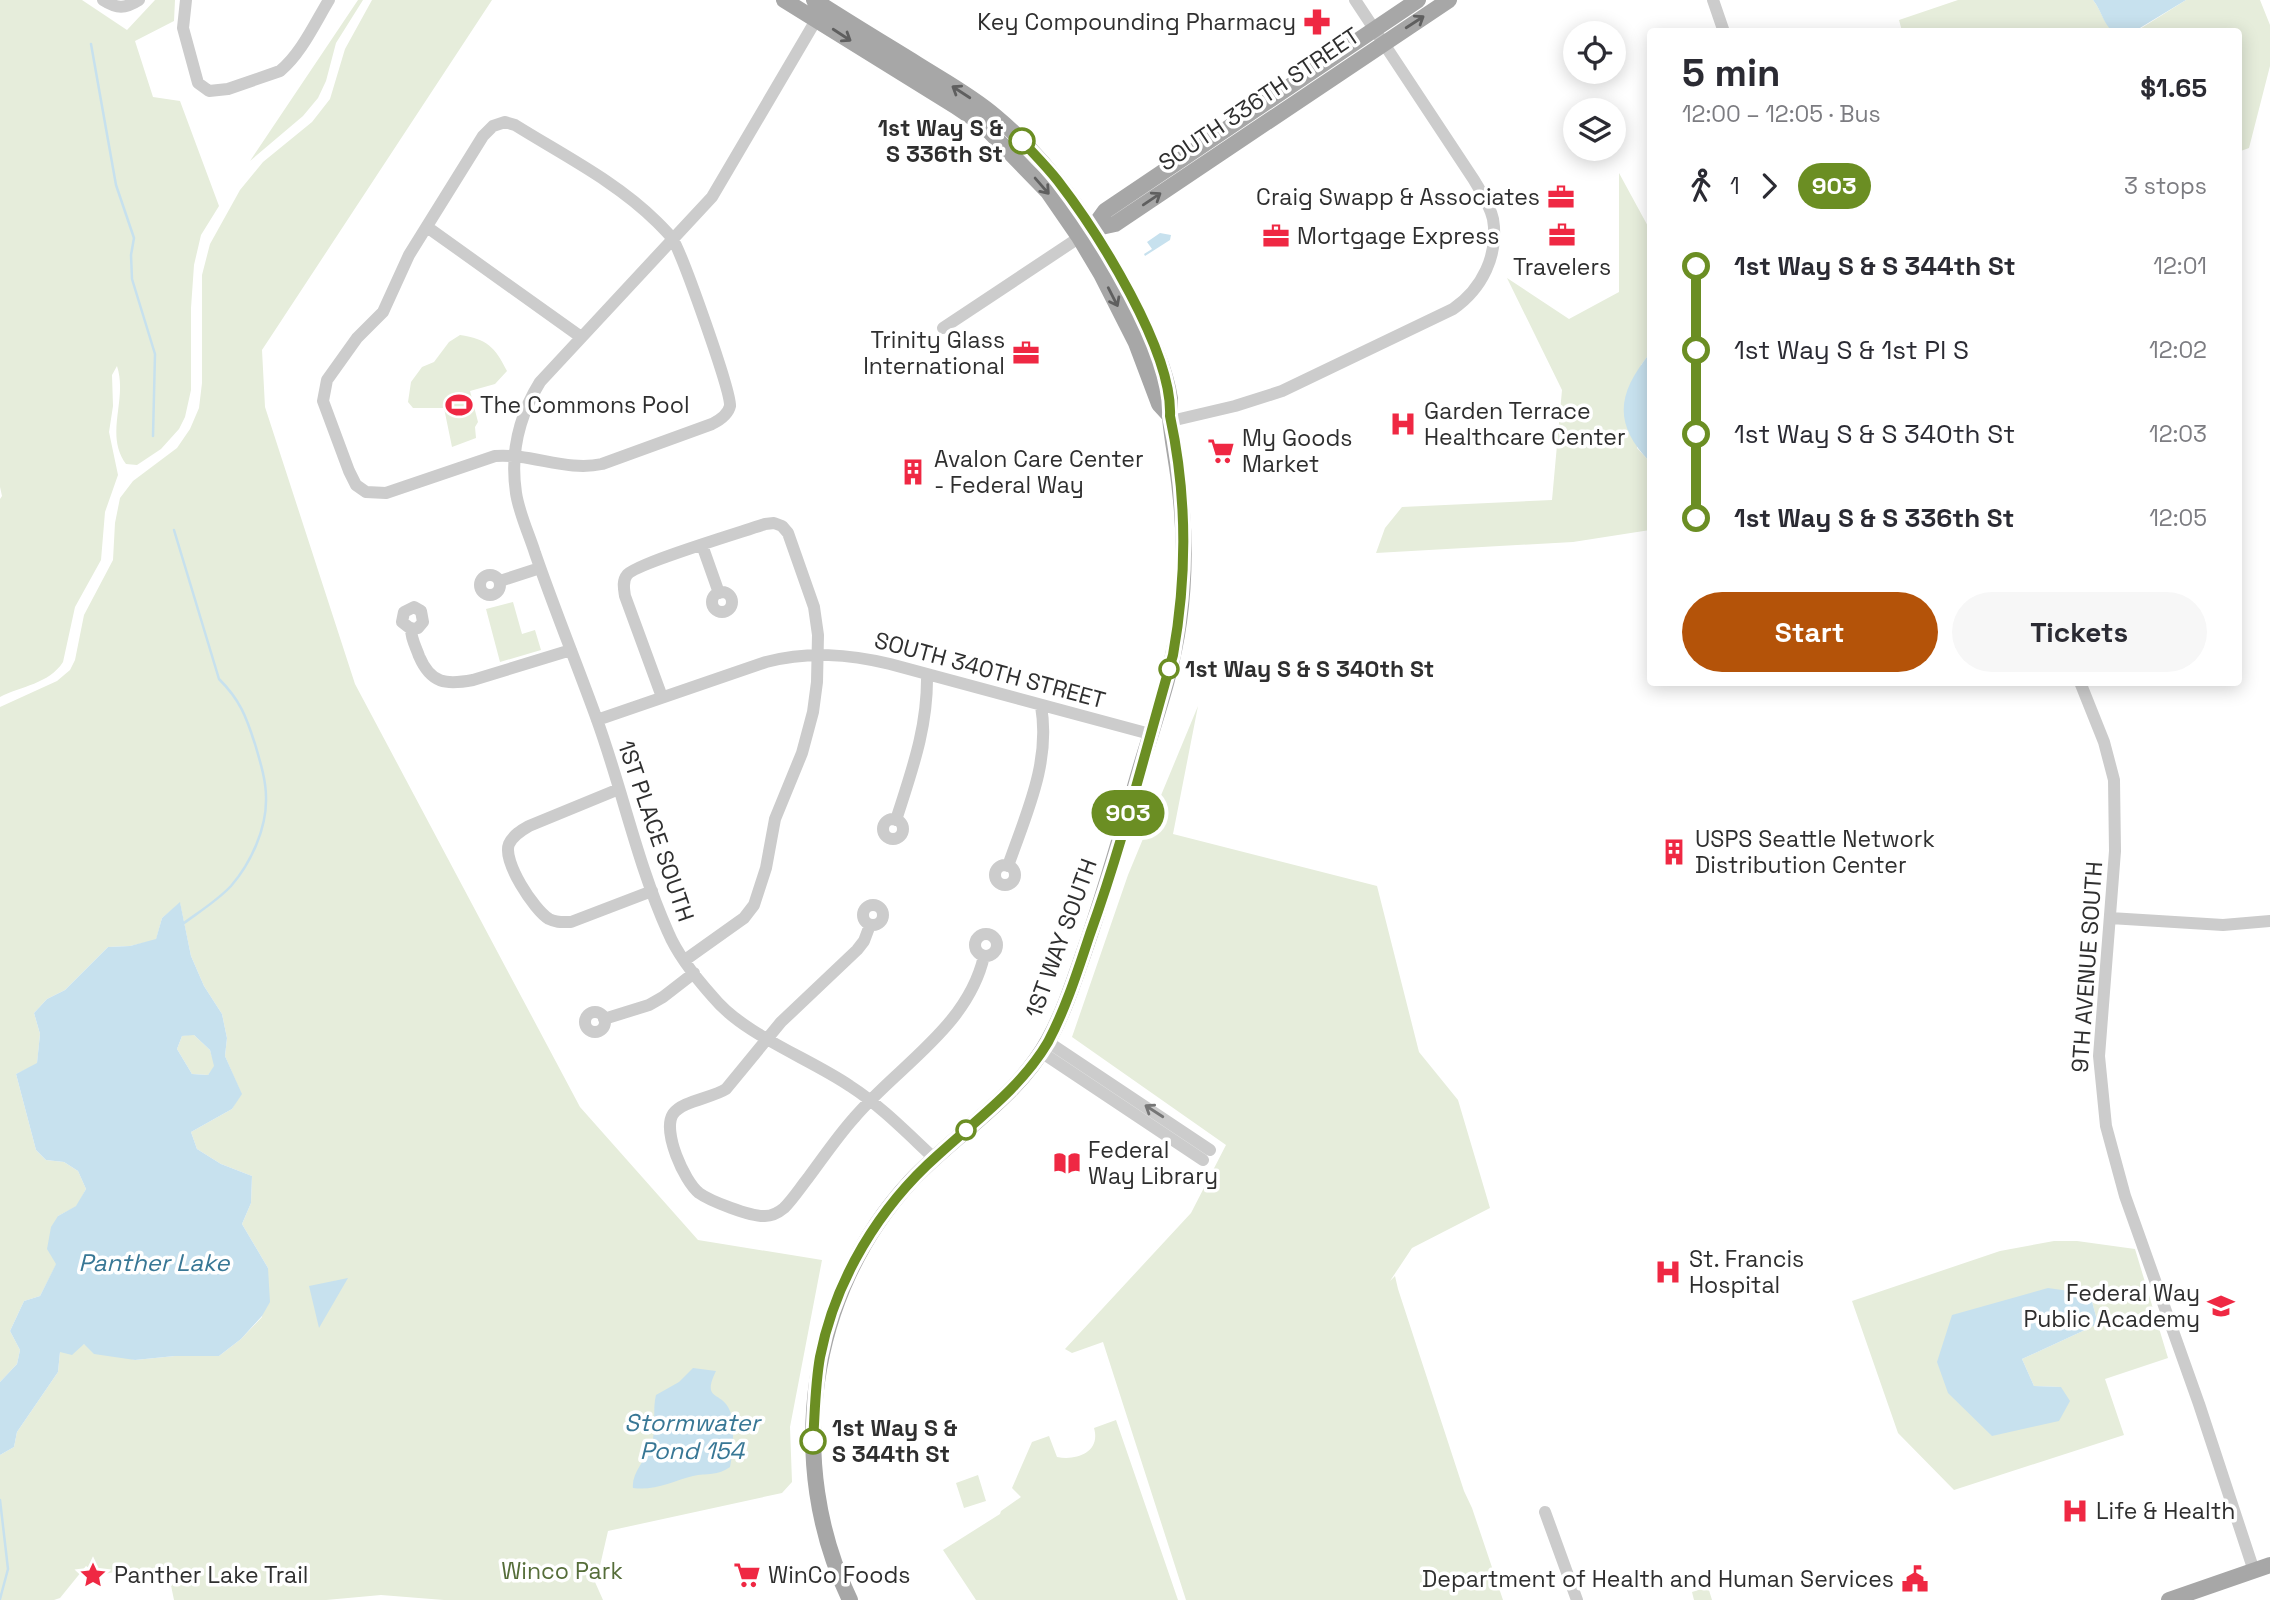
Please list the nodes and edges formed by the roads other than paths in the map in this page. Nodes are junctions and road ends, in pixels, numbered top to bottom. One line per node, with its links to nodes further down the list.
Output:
1 (103, 0): 2 (street)
2 (139, 0)
3 (186, 0): 4 (street)
4 (329, 0)
5 (784, 0): 11 (main road, 1ST WAY SOUTH)
6 (814, 0): 16 (main road, 1ST WAY SOUTH, one-way to 6)
7 (1355, 0): 13 (street)
8 (1418, 0): 13 (main road, SOUTH 336TH STREET)
9 (1449, 0): 14 (main road, SOUTH 336TH STREET, one-way to 9)
10 (1713, 0): 12 (street)
11 (816, 20): 16 (main road, 1ST WAY SOUTH, one-way to 16); 17 (street, 1ST PLACE SOUTH)
12 (1723, 28)
13 (1374, 29): 14 (street); 16 (main road, SOUTH 336TH STREET)
14 (1383, 43): 16 (main road, SOUTH 336TH STREET, one-way to 14); 20 (street)
15 (427, 227): 17 (street); 19 (street); 21 (street)
16 (1086, 233): 18 (street, SOUTH 336TH STREET); 20 (main road, 1ST WAY SOUTH)
17 (672, 239): 19 (street, 1ST PLACE SOUTH); 21 (street)
18 (943, 328)
19 (582, 337): 21 (street, 1ST PLACE SOUTH)
20 (1170, 419): 34 (main road, 1ST WAY SOUTH)
21 (515, 456): 23 (street, 1ST PLACE SOUTH)
22 (702, 545): 25 (street); 28 (street); 31 (street)
23 (540, 568): 24 (street); 27 (street, 1ST PLACE SOUTH)
24 (500, 581)
25 (719, 593)
26 (411, 629): 27 (street)
27 (571, 650): 33 (street, 1ST PLACE SOUTH)
28 (817, 654): 29 (street, SOUTH 340TH STREET); 31 (street, SOUTH 340TH STREET); 43 (street)
29 (927, 674): 32 (street, SOUTH 340TH STREET); 36 (street)
30 (2082, 686): 39 (street, 9TH AVENUE SOUTH)
31 (663, 696): 33 (street, SOUTH 340TH STREET)
32 (1041, 706): 34 (street, SOUTH 340TH STREET); 37 (street)
33 (597, 720): 35 (street, 1ST PLACE SOUTH)
34 (1150, 734): 47 (main road, 1ST WAY SOUTH)
35 (619, 789): 38 (street, 1ST PLACE SOUTH); 38 (street)
36 (896, 820)
37 (1008, 866)
38 (652, 891): 43 (street, 1ST PLACE SOUTH)
39 (2110, 918): 40 (street); 53 (street, 9TH AVENUE SOUTH)
40 (2270, 920)
41 (870, 925): 46 (street)
42 (984, 956): 48 (street)
43 (685, 960): 44 (street, 1ST PLACE SOUTH)
44 (694, 973): 45 (street); 46 (street, 1ST PLACE SOUTH)
45 (604, 1019)
46 (766, 1038): 48 (street, 1ST PLACE SOUTH); 48 (street)
47 (1044, 1047): 49 (street); 50 (main road, 1ST WAY SOUTH)
48 (870, 1101): 50 (street, 1ST PLACE SOUTH)
49 (1206, 1155)
50 (934, 1158): 54 (main road, 1ST WAY SOUTH)
51 (1545, 1512): 55 (street)
52 (2270, 1566): 53 (main road)
53 (2254, 1571): 56 (main road)
54 (850, 1600)
55 (1577, 1600)
56 (2169, 1600)

